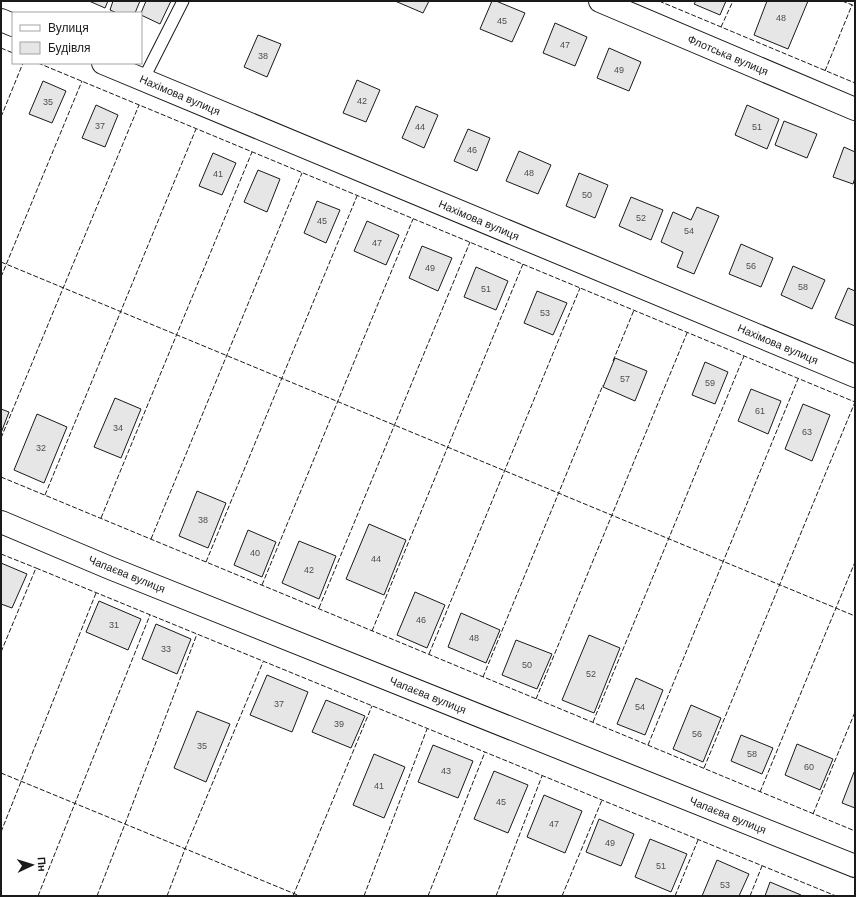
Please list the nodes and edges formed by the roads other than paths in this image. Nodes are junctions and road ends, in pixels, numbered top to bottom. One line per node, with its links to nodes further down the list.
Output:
1 (183, 1): 6 (lane)
2 (600, 1): 7 (street, Флотська вулиця)
3 (1, 20): 4 (street)
4 (12, 25)
5 (105, 64): 6 (street, Нахімова вулиця)
6 (143, 80): 8 (street, Нахімова вулиця)
7 (855, 109)
8 (855, 376)
9 (1, 522): 10 (street, Чапаєва вулиця)
10 (855, 866)

